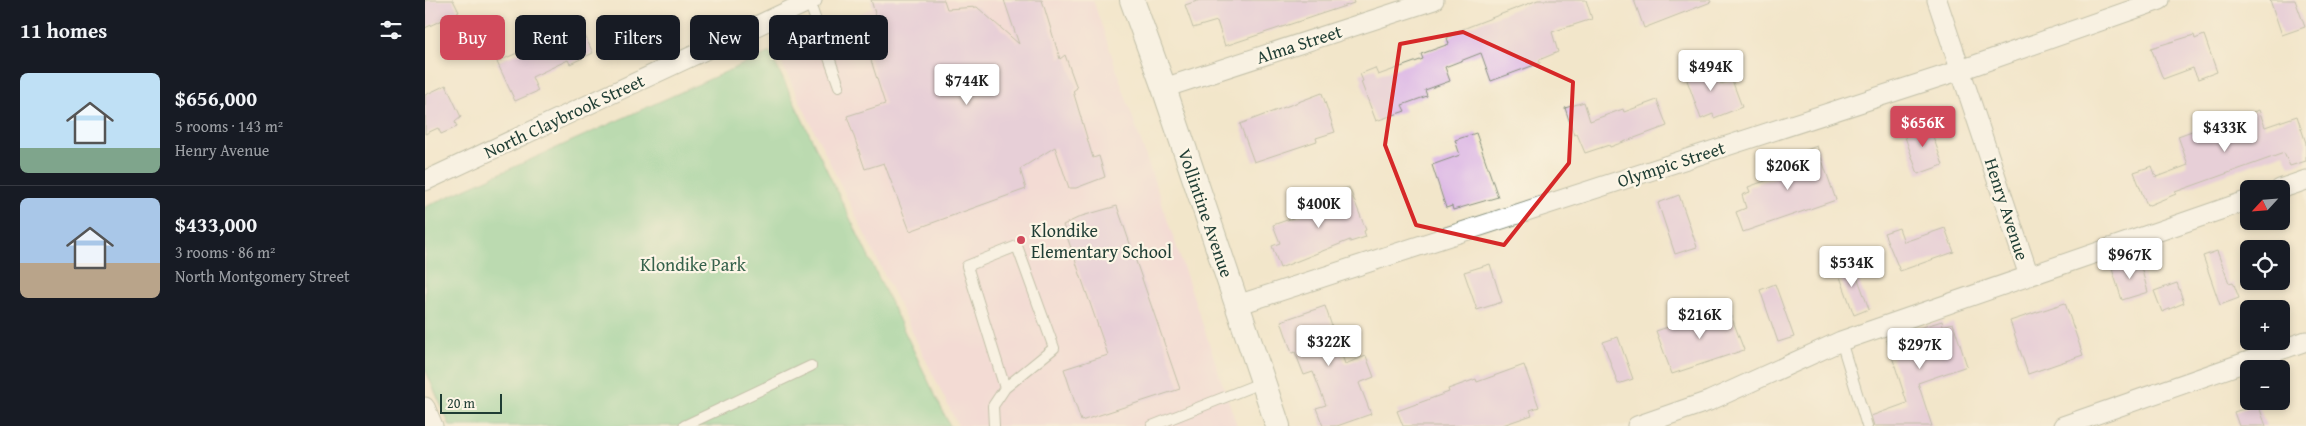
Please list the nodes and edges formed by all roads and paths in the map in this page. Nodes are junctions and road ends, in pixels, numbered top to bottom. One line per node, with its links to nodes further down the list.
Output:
1 (1132, 0): 8 (street, Vollintine Avenue)
2 (1434, 0): 8 (street, Alma Street)
3 (1937, 0): 6 (street, Henry Avenue)
4 (2160, 0): 6 (street, Olympic Street)
5 (811, 1): 7 (lane); 10 (street, North Claybrook Street)
6 (1961, 70): 13 (street, Henry Avenue); 14 (street, Olympic Street)
7 (839, 86)
8 (1164, 88): 14 (street, Vollintine Avenue)
9 (2306, 180): 11 (street)
10 (425, 181)
11 (2290, 186)
12 (2240, 203): 13 (street)
13 (2029, 276): 15 (street)
14 (1237, 305): 18 (street, Vollintine Avenue)
15 (1841, 341): 26 (street); 27 (lane)
16 (2306, 341): 28 (street)
17 (811, 366): 22 (lane)
18 (1264, 381): 24 (lane); 25 (street, Vollintine Avenue)
19 (1005, 388): 19 (lane); 23 (lane)
20 (425, 408): 21 (street)
21 (433, 426)
22 (684, 426)
23 (994, 426)
24 (1152, 426)
25 (1278, 426)
26 (1637, 426)
27 (1867, 426)
28 (2063, 426)

